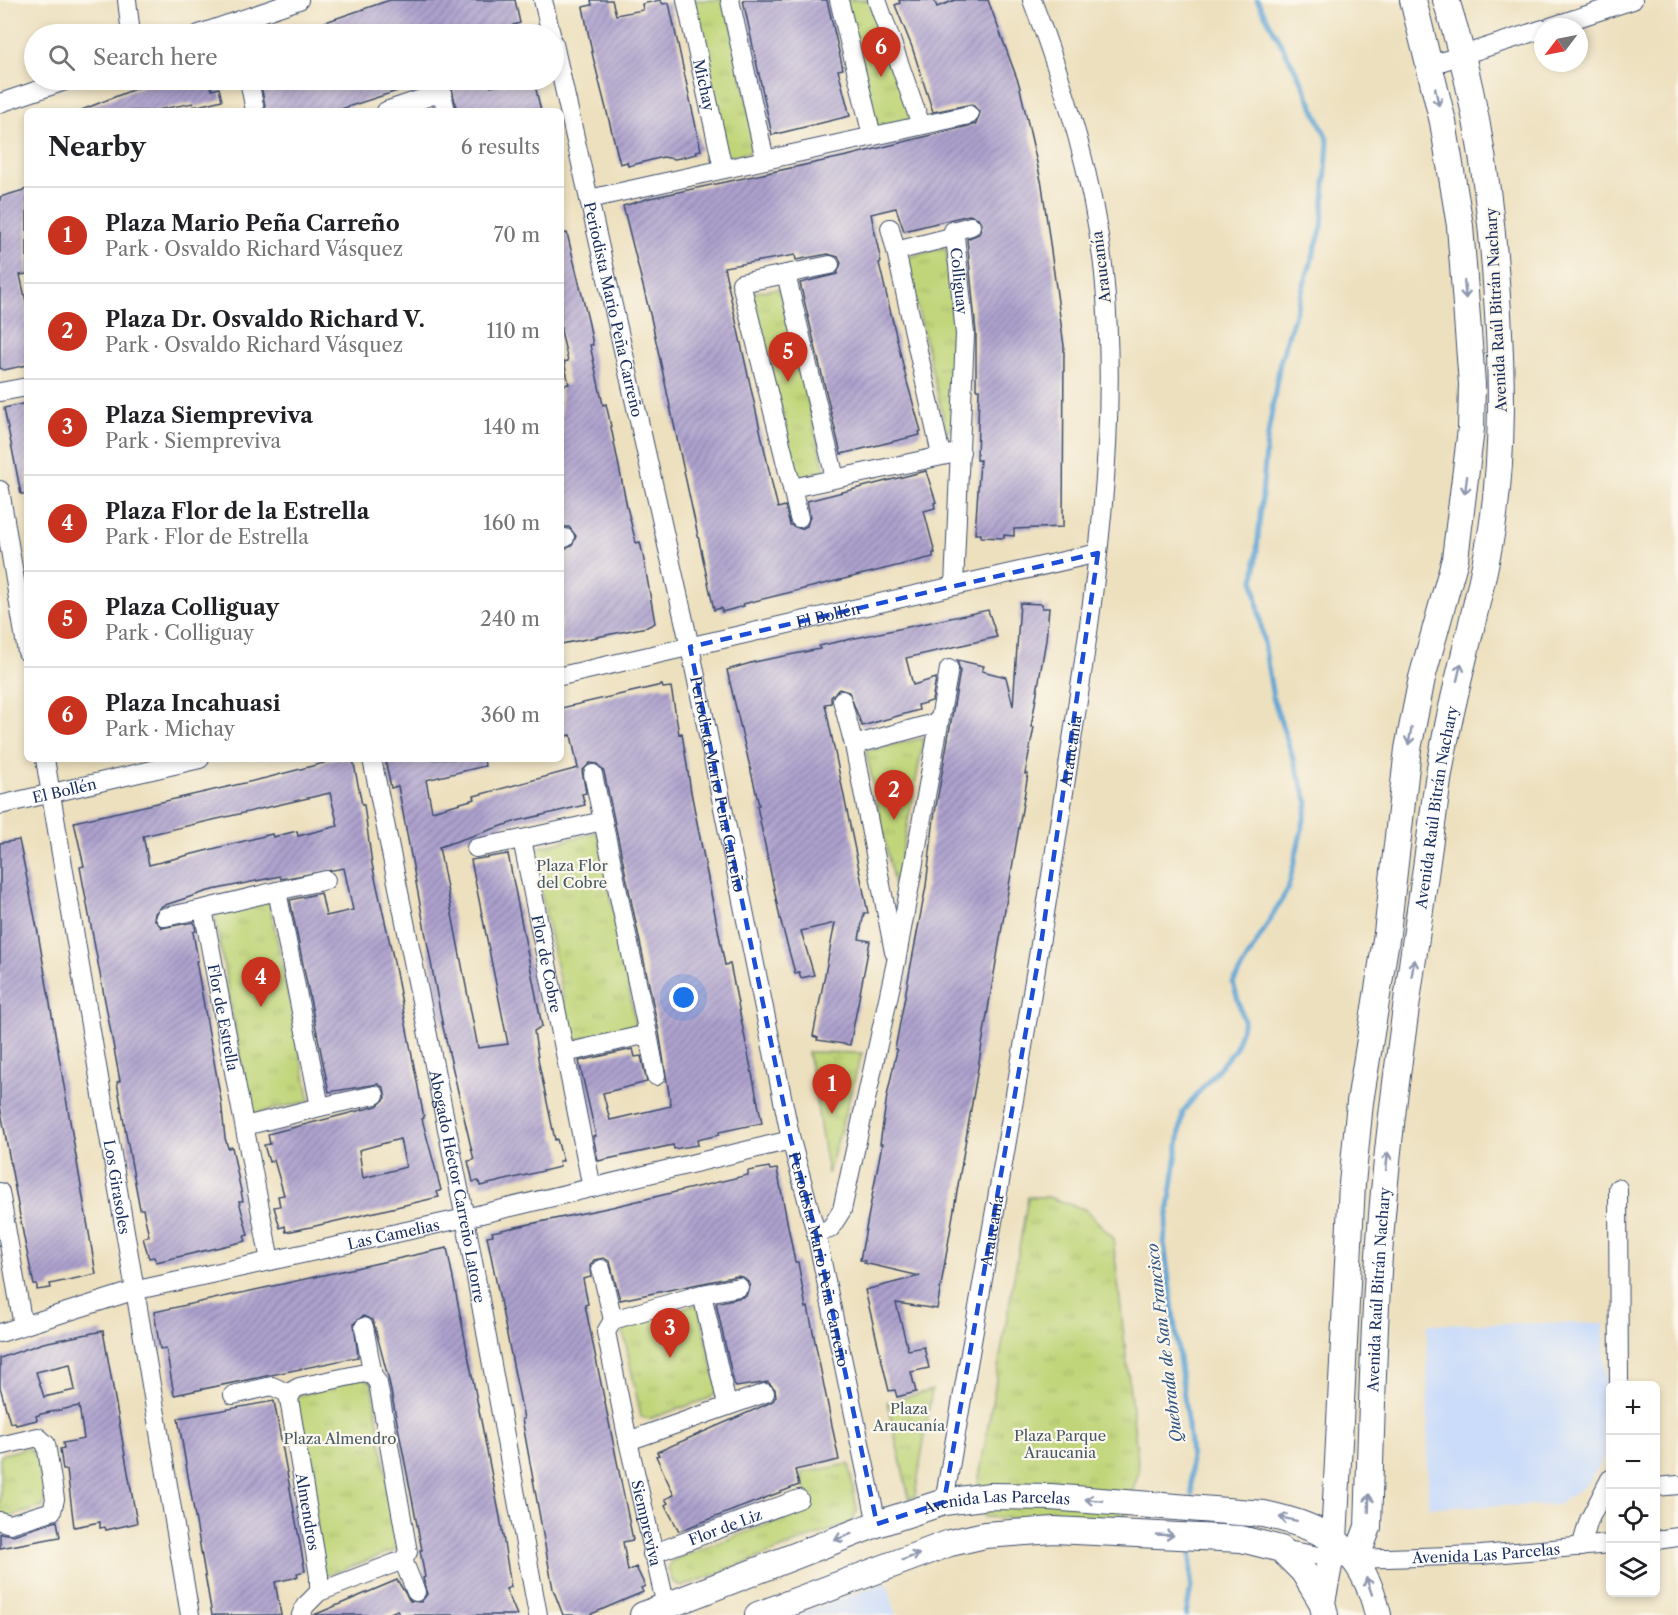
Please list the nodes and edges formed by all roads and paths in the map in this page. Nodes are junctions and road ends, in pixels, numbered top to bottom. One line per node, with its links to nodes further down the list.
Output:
1 (127, 0): 14 (street)
2 (299, 0): 15 (street)
3 (543, 0): 16 (street)
4 (686, 0): 33 (street, Michay)
5 (730, 0): 32 (street)
6 (839, 0): 31 (street)
7 (877, 0): 30 (street)
8 (1032, 0): 51 (street, Araucanía)
9 (1413, 0): 19 (street, Avenida Raúl Bitrán Nachary)
10 (1446, 0): 18 (street, Avenida Raúl Bitrán Nachary)
11 (1634, 0): 12 (street)
12 (1583, 8): 13 (street)
13 (1566, 18)
14 (130, 24)
15 (248, 24)
16 (549, 24)
17 (1534, 32): 18 (street)
18 (1461, 56): 19 (street); 35 (street, Avenida Raúl Bitrán Nachary)
19 (1431, 65): 36 (street, Avenida Raúl Bitrán Nachary, one-way to 36)
20 (564, 88): 34 (street, Periodista Mario Peña Carreño)
21 (38, 90): 25 (street)
22 (251, 90): 26 (street)
23 (431, 90): 27 (street)
24 (441, 90): 28 (street)
25 (0, 103)
26 (254, 108)
27 (392, 108)
28 (445, 108)
29 (969, 115): 30 (street)
30 (921, 125): 31 (street)
31 (872, 136): 32 (street)
32 (765, 160): 33 (street)
33 (723, 169): 34 (street)
34 (589, 199): 54 (street, Periodista Mario Peña Carreño)
35 (1492, 220): 36 (street); 86 (street, Avenida Raúl Bitrán Nachary, one-way to 35)
36 (1460, 225): 85 (street, Avenida Raúl Bitrán Nachary, one-way to 85)
37 (970, 226): 39 (street)
38 (890, 228): 40 (street)
39 (951, 237): 40 (street, Colliguay); 45 (street, Colliguay)
40 (896, 251): 46 (street)
41 (830, 265): 42 (street)
42 (786, 274): 47 (street); 48 (street)
43 (24, 388): 44 (street)
44 (0, 392)
45 (961, 452): 46 (street); 52 (street, Colliguay)
46 (941, 455): 47 (street)
47 (835, 478): 48 (street)
48 (792, 488): 50 (street)
49 (0, 490): 53 (street)
50 (799, 518)
51 (1098, 553): 52 (street, El Bollén); 109 (street, Araucanía)
52 (954, 586): 54 (street, El Bollén)
53 (24, 634)
54 (690, 647): 56 (street, El Bollén); 80 (street, Periodista Mario Peña Carreño)
55 (949, 669): 58 (street)
56 (564, 675)
57 (842, 700): 59 (street)
58 (938, 722): 59 (street); 73 (street)
59 (854, 745): 73 (street)
60 (45, 762): 64 (street, Los Girasoles)
61 (174, 762): 64 (street, El Bollén)
62 (373, 762): 84 (street, Abogado Héctor Carreño Latorre)
63 (593, 774): 66 (street)
64 (50, 793): 65 (street, El Bollén); 91 (street, Los Girasoles)
65 (0, 805)
66 (603, 821): 67 (street); 74 (street)
67 (522, 839): 68 (street); 75 (street, Flor de Cobre)
68 (476, 848)
69 (326, 880): 70 (street)
70 (277, 891): 71 (street); 78 (street)
71 (202, 909): 72 (street); 79 (street, Flor de Estrella)
72 (165, 917)
73 (896, 962): 87 (street)
74 (648, 1034): 75 (street); 76 (street)
75 (565, 1053): 81 (street, Flor de Cobre)
76 (656, 1076)
77 (375, 1095): 78 (street)
78 (321, 1107): 79 (street)
79 (245, 1126): 88 (street, Flor de Estrella)
80 (790, 1140): 81 (street, Las Camelias); 87 (street, Periodista Mario Peña Carreño)
81 (592, 1188): 84 (street, Las Camelias)
82 (1618, 1188): 98 (street)
83 (1, 1200): 94 (street)
84 (465, 1218): 88 (street, Las Camelias); 128 (street, Abogado Héctor Carreño Latorre)
85 (1350, 1226): 86 (street); 119 (street, Avenida Raúl Bitrán Nachary)
86 (1381, 1226): 119 (street, Avenida Raúl Bitrán Nachary, one-way to 86)
87 (816, 1233): 113 (street, Periodista Mario Peña Carreño)
88 (270, 1261): 91 (street, Las Camelias)
89 (601, 1269): 93 (street, Siempreviva)
90 (739, 1287): 92 (street)
91 (134, 1291): 94 (street, Las Camelias); 126 (street, Los Girasoles)
92 (702, 1294): 93 (street); 102 (street)
93 (613, 1320): 103 (street, Siempreviva)
94 (23, 1326): 96 (street, Las Camelias)
95 (364, 1327): 97 (street)
96 (0, 1333)
97 (373, 1376): 101 (street); 121 (street)
98 (1619, 1381)
99 (765, 1393): 102 (street)
100 (233, 1395): 101 (street)
101 (291, 1395): 122 (street, Almendros)
102 (727, 1405): 103 (street)
103 (628, 1441): 120 (street, Siempreviva)
104 (0, 1446): 112 (street)
105 (1678, 1485): 106 (street)
106 (1660, 1487)
107 (1606, 1488): 111 (street, Avenida Las Parcelas)
108 (799, 1499): 120 (street, Flor de Liz)
109 (944, 1502): 113 (street, Avenida Las Parcelas); 119 (street, Avenida Las Parcelas, one-way to 109)
110 (1606, 1510): 111 (street)
111 (1589, 1520): 117 (street, Avenida Las Parcelas)
112 (0, 1521)
113 (877, 1524): 125 (street, Avenida Las Parcelas, one-way to 125)
114 (1678, 1537): 115 (street)
115 (1660, 1539)
116 (1606, 1544): 117 (street, Avenida Las Parcelas)
117 (1581, 1547): 119 (street, Avenida Las Parcelas)
118 (1281, 1549): 119 (street, Avenida Las Parcelas); 124 (street); 129 (street, Avenida Las Parcelas, one-way to 118)
119 (1340, 1552): 124 (street, Avenida Raúl Bitrán Nachary); 130 (street, Avenida Raúl Bitrán Nachary, one-way to 119)
120 (652, 1554): 125 (street, Siempreviva)
121 (403, 1560): 122 (street); 123 (street)
122 (319, 1592): 127 (street)
123 (416, 1592)
124 (1324, 1609)
125 (655, 1610)
126 (190, 1615)
127 (301, 1615)
128 (538, 1615)
129 (758, 1615)
130 (1378, 1615)

